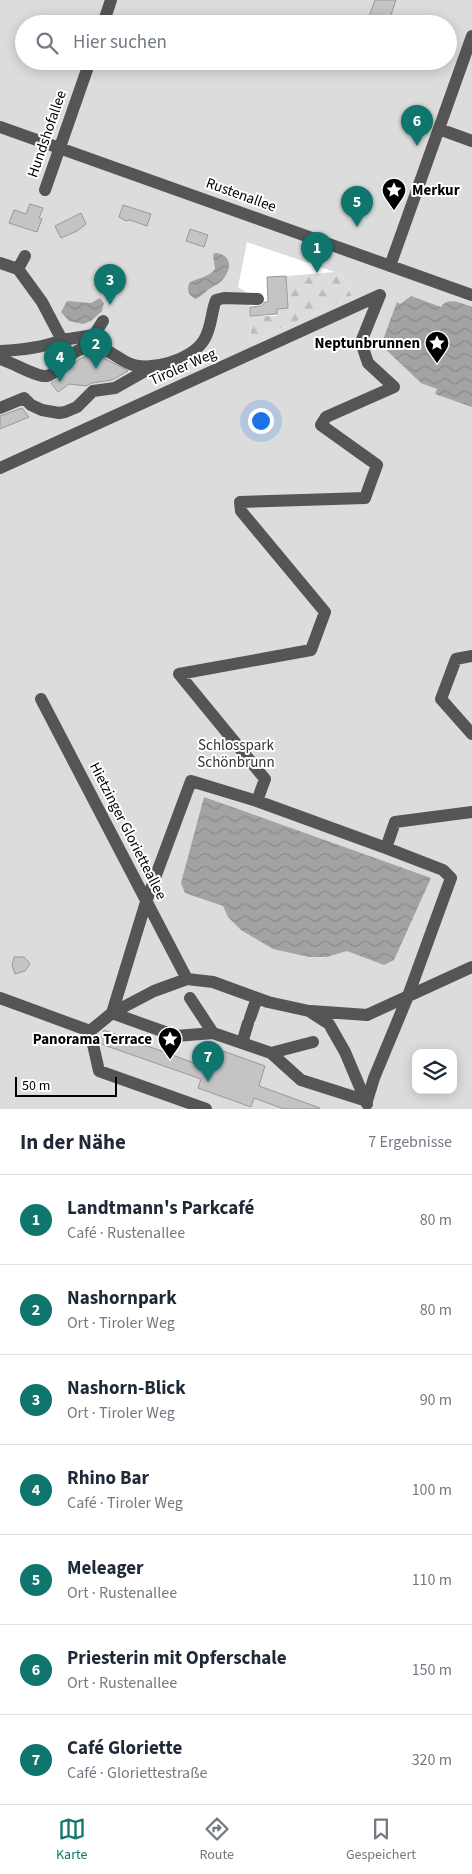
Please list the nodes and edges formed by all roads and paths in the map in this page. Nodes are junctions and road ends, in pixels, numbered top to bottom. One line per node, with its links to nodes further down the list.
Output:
1 (111, 0): 2 (street)
2 (106, 15)
3 (472, 36): 6 (street)
4 (87, 70): 8 (street, Hundshofallee)
5 (0, 126): 8 (street, Rustenallee)
6 (439, 129): 7 (street); 12 (street)
7 (472, 140)
8 (59, 148): 9 (street, Hundshofallee); 12 (street, Rustenallee)
9 (45, 190)
10 (25, 256): 13 (street)
11 (0, 263): 13 (street)
12 (390, 266): 14 (street, Rustenallee)
13 (18, 269): 17 (street)
14 (472, 295)
15 (258, 299): 20 (street)
16 (103, 321): 17 (street)
17 (62, 340): 18 (street)
18 (0, 351)
19 (0, 359): 20 (street)
20 (152, 367): 21 (street)
21 (0, 408)
22 (0, 468): 26 (street, Tiroler Weg)
23 (472, 656): 25 (street)
24 (41, 699): 29 (street, Hietzinger Glorietteallee)
25 (472, 734)
26 (257, 801): 28 (street); 29 (street)
27 (472, 812): 28 (street)
28 (386, 848): 32 (street)
29 (146, 902): 31 (street, Hietzinger Glorietteallee); 36 (street)
30 (472, 967): 32 (street)
31 (185, 988): 34 (street); 36 (street); 38 (street, Hietzinger Glorietteallee)
32 (408, 996): 35 (street); 42 (street)
33 (0, 998): 37 (street)
34 (257, 998): 35 (street); 40 (street)
35 (309, 1011): 39 (street)
36 (112, 1013): 37 (street); 38 (street)
37 (90, 1031): 43 (street)
38 (213, 1033): 40 (street)
39 (335, 1035): 41 (street); 42 (street)
40 (242, 1043): 41 (street)
41 (271, 1053): 42 (street)
42 (367, 1105)
43 (206, 1109)

